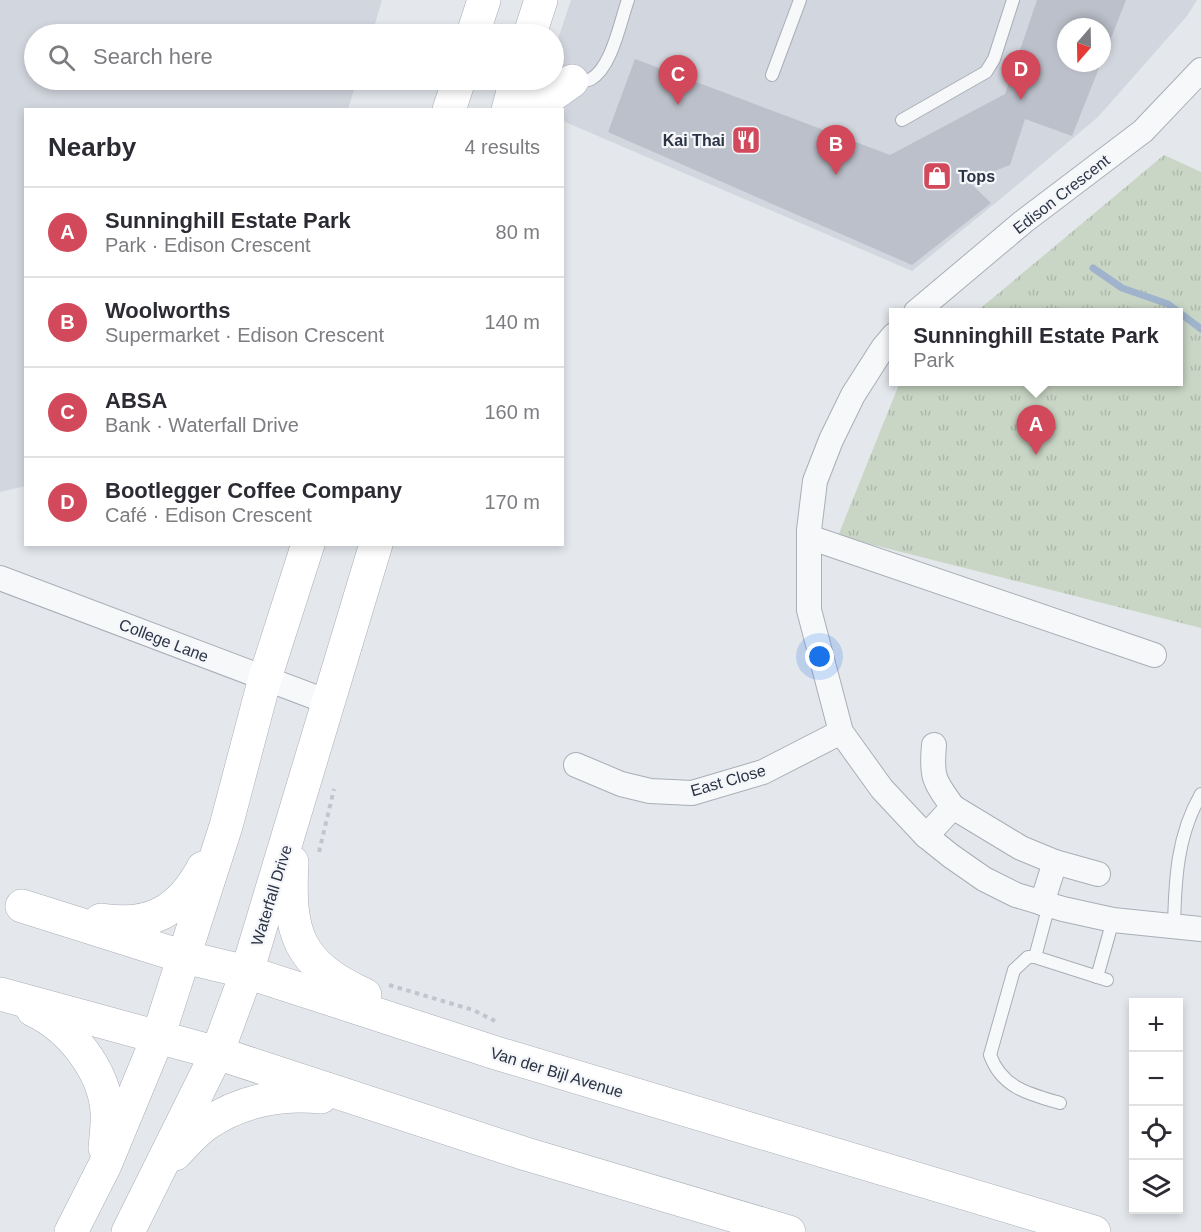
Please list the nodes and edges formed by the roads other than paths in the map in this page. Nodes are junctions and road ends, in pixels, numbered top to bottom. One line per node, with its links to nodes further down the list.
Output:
1 (484, 0): 7 (main road)
2 (541, 0): 8 (main road)
3 (549, 0): 9 (main road)
4 (628, 0): 12 (lane)
5 (800, 0): 11 (lane)
6 (1013, 0): 19 (lane)
7 (476, 24)
8 (533, 24)
9 (550, 24)
10 (1201, 70): 20 (street, Edison Crescent)
11 (772, 75)
12 (564, 77)
13 (456, 90): 16 (main road)
14 (513, 90): 17 (main road)
15 (547, 90): 18 (main road)
16 (450, 108)
17 (509, 108)
18 (533, 108)
19 (902, 120)
20 (921, 308)
21 (889, 341): 22 (street)
22 (809, 537): 26 (street); 29 (street)
23 (307, 546): 27 (main road)
24 (375, 546): 28 (main road, Waterfall Drive)
25 (0, 579): 27 (street, College Lane)
26 (1154, 655)
27 (265, 678): 28 (street, College Lane); 35 (main road)
28 (328, 702): 34 (main road, Waterfall Drive)
29 (841, 732): 31 (street, East Close); 36 (street)
30 (934, 745): 33 (street)
31 (576, 765)
32 (1201, 794): 41 (lane)
33 (953, 807): 36 (street); 37 (street)
34 (294, 821): 45 (main road, Waterfall Drive); 48 (main road)
35 (226, 826): 43 (main road); 43 (main road, Van der Bijl Avenue)
36 (926, 836): 39 (street)
37 (1055, 862): 38 (street); 39 (street)
38 (1098, 874)
39 (1045, 904): 40 (street); 44 (lane)
40 (1113, 920): 41 (street); 44 (lane)
41 (1174, 927): 42 (street)
42 (1201, 929)
43 (184, 957): 45 (main road, Van der Bijl Avenue); 47 (main road)
44 (1035, 957): 51 (lane)
45 (247, 972): 48 (main road, Van der Bijl Avenue); 49 (main road, Waterfall Drive)
46 (0, 995): 47 (main road); 52 (main road)
47 (158, 1037): 49 (main road); 52 (main road)
48 (500, 1040): 57 (main road, Van der Bijl Avenue)
49 (217, 1053): 50 (main road); 53 (main road, Waterfall Drive)
50 (368, 1102): 53 (main road); 56 (main road)
51 (1060, 1102)
52 (105, 1165): 54 (main road)
53 (162, 1166): 55 (main road, Waterfall Drive)
54 (70, 1232)
55 (128, 1232)
56 (789, 1232)
57 (1094, 1232)

